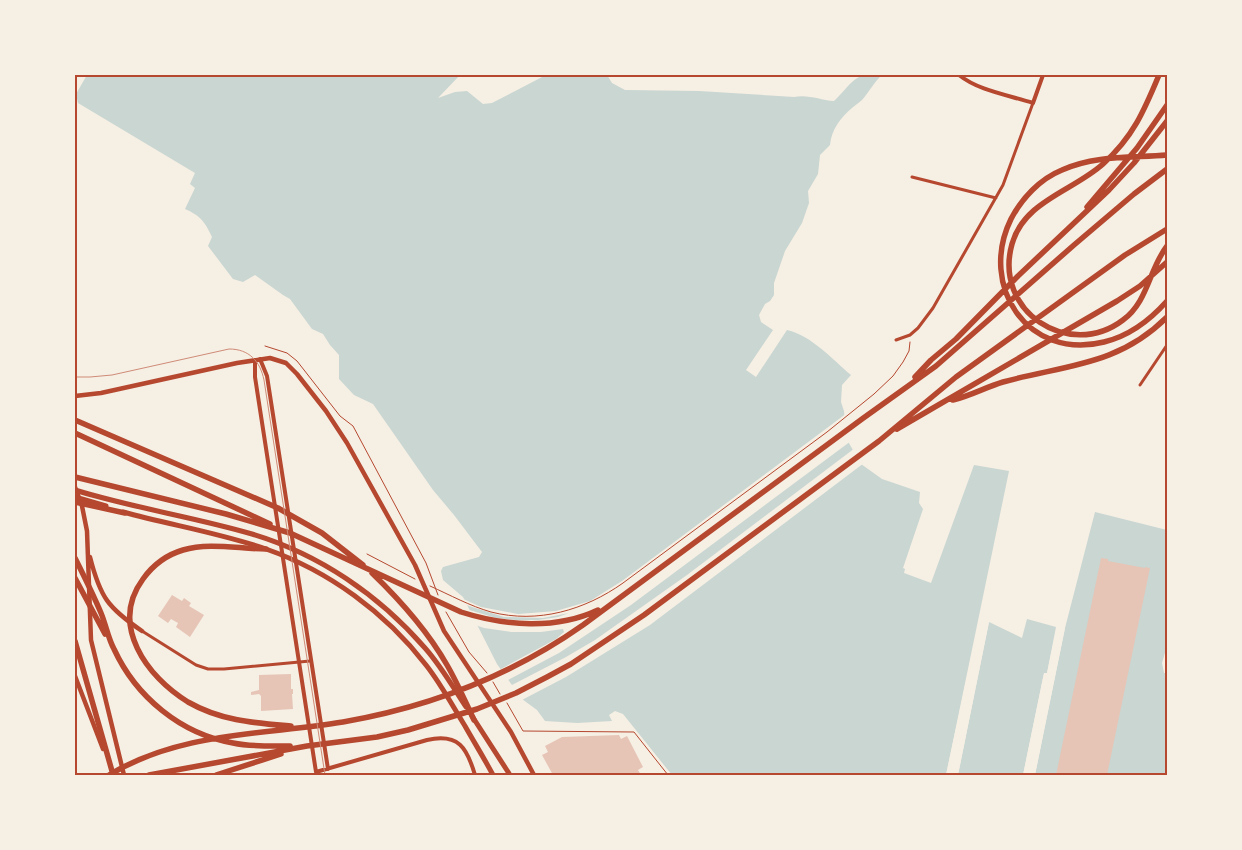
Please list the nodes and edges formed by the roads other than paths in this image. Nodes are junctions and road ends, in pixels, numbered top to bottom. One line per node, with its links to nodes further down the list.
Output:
1 (959, 75): 4 (street)
2 (1043, 75): 4 (street)
3 (1159, 75): 13 (highway)
4 (1033, 103): 10 (street)
5 (1167, 104): 11 (highway)
6 (1167, 121): 11 (highway)
7 (1167, 155): 15 (highway)
8 (1167, 169): 21 (highway)
9 (912, 177): 10 (street)
10 (996, 198): 17 (street)
11 (1081, 215): 21 (highway)
12 (1167, 228): 26 (highway)
13 (1167, 246)
14 (1167, 262): 23 (highway)
15 (1167, 301)
16 (1167, 317): 23 (highway)
17 (896, 340)
18 (1167, 345): 20 (street)
19 (258, 360): 22 (main road); 41 (street); 42 (street); 55 (main road)
20 (1140, 385)
21 (907, 386): 37 (highway)
22 (75, 396)
23 (946, 401): 26 (highway)
24 (75, 420): 44 (highway)
25 (75, 434): 32 (highway)
26 (879, 441): 46 (highway)
27 (75, 477): 32 (highway)
28 (75, 488): 34 (main road); 44 (main road)
29 (75, 497): 31 (main road)
30 (75, 502): 31 (highway)
31 (125, 513): 33 (main road)
32 (290, 533): 37 (highway)
33 (266, 549): 45 (highway); 53 (main road)
34 (88, 550): 38 (main road); 49 (main road)
35 (75, 558): 40 (highway)
36 (75, 578): 40 (highway)
37 (609, 605): 45 (highway)
38 (142, 631): 42 (street)
39 (75, 641): 48 (highway)
40 (113, 649): 46 (highway)
41 (310, 661): 42 (street); 47 (street)
42 (299, 662): 47 (street)
43 (75, 676): 48 (main road)
44 (474, 720): 54 (main road)
45 (303, 727): 48 (highway)
46 (307, 746): 50 (highway); 51 (highway)
47 (328, 769): 52 (street)
48 (112, 774)
49 (124, 775)
50 (149, 775)
51 (216, 775)
52 (476, 775)
53 (493, 775)
54 (510, 775)
55 (534, 775)

